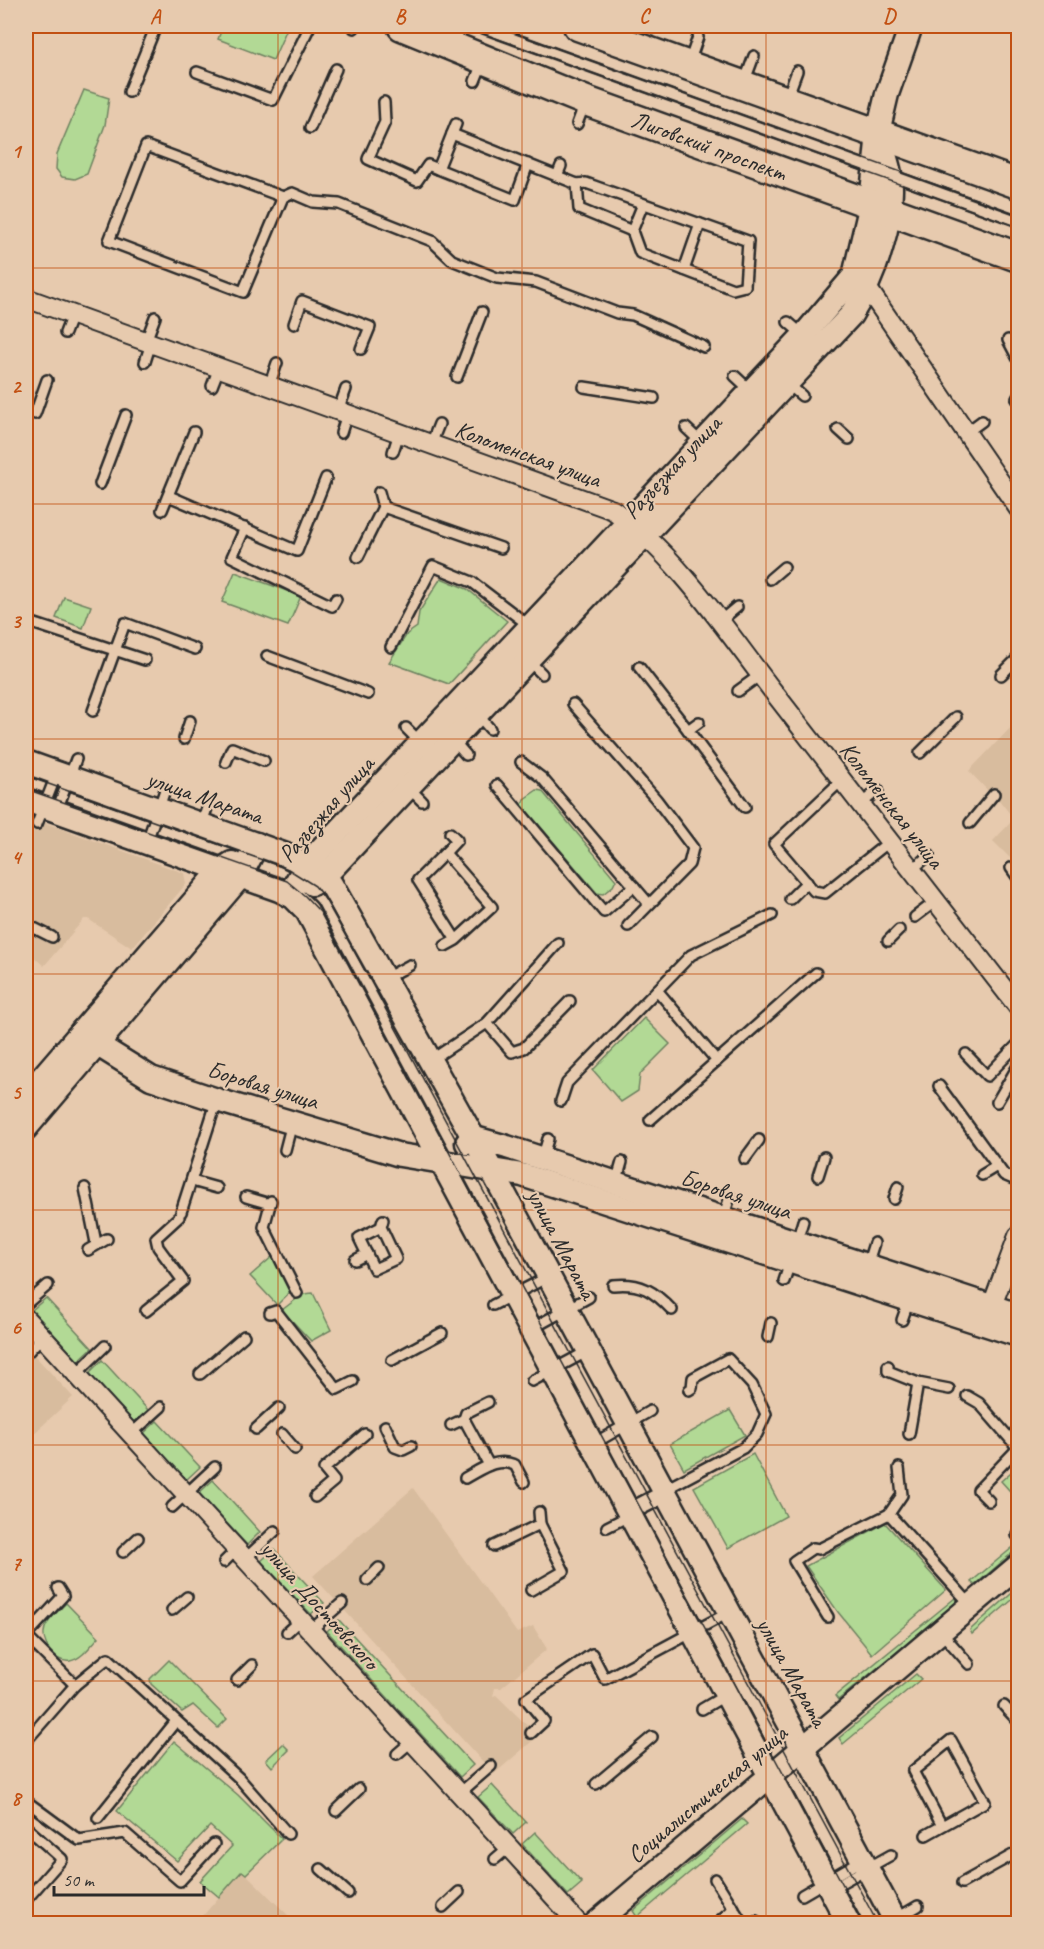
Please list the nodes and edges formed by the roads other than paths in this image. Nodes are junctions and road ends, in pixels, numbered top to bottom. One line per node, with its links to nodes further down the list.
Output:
1 (156, 26): 14 (lane)
2 (310, 26): 12 (lane)
3 (402, 26): 28 (main road, Лиговский проспект)
4 (478, 26): 23 (lane)
5 (578, 26): 9 (main road)
6 (907, 28): 19 (street)
7 (698, 37): 9 (lane)
8 (753, 56): 13 (lane)
9 (688, 65): 13 (main road)
10 (336, 69): 18 (lane)
11 (797, 71): 15 (lane)
12 (198, 72)
13 (743, 85): 15 (main road)
14 (129, 92)
15 (787, 100): 19 (main road)
16 (384, 102): 22 (lane)
17 (456, 124): 20 (lane)
18 (310, 128)
19 (878, 132): 23 (street); 25 (main road)
20 (452, 134): 21 (lane); 22 (lane)
21 (528, 164): 22 (lane); 24 (lane)
22 (438, 169)
23 (882, 171): 28 (street, Разъезжая улица); 29 (lane)
24 (577, 184): 27 (lane); 31 (lane)
25 (1018, 184)
26 (283, 197): 26 (lane); 43 (lane)
27 (643, 204): 30 (lane); 31 (lane)
28 (880, 207): 32 (main road, Лиговский проспект); 34 (street, Разъезжая улица)
29 (1018, 221)
30 (700, 224): 33 (lane); 33 (lane)
31 (632, 231): 33 (lane)
32 (1018, 257)
33 (684, 270)
34 (861, 282): 63 (street); 77 (street, Разъезжая улица)
35 (26, 298): 37 (street, Коломенская улица)
36 (482, 312): 49 (lane)
37 (72, 315): 40 (lane); 42 (street, Коломенская улица)
38 (155, 317): 42 (lane)
39 (294, 324): 44 (lane)
40 (65, 333)
41 (1008, 340): 45 (lane)
42 (149, 342): 46 (lane); 48 (street, Коломенская улица)
43 (704, 347)
44 (361, 349)
45 (1018, 358)
46 (145, 362)
47 (278, 363): 52 (lane)
48 (219, 368): 51 (lane); 52 (street, Коломенская улица)
49 (457, 377)
50 (47, 380): 57 (lane)
51 (212, 386)
52 (269, 386): 56 (street, Коломенская улица)
53 (584, 387): 55 (lane)
54 (346, 389): 56 (lane)
55 (654, 398)
56 (343, 412): 64 (lane); 65 (street, Коломенская улица)
57 (35, 414)
58 (126, 414): 70 (lane)
59 (982, 421): 63 (lane)
60 (439, 424): 67 (lane)
61 (838, 429): 66 (lane)
62 (194, 432): 72 (lane)
63 (967, 432): 73 (street)
64 (341, 433)
65 (399, 433): 67 (street, Коломенская улица); 68 (lane)
66 (849, 439)
67 (431, 444): 77 (street, Коломенская улица)
68 (393, 452)
69 (326, 478): 76 (lane)
70 (100, 484)
71 (379, 492): 74 (lane)
72 (169, 496): 75 (lane); 76 (lane)
73 (1017, 503)
74 (383, 507): 78 (lane); 79 (lane)
75 (162, 510)
76 (245, 528): 82 (lane)
77 (637, 528): 85 (street, Коломенская улица); 86 (street, Разъезжая улица)
78 (501, 548)
79 (358, 557)
80 (784, 567): 81 (lane)
81 (770, 579)
82 (336, 599)
83 (737, 608): 85 (lane)
84 (26, 621): 89 (lane)
85 (719, 622): 95 (street, Коломенская улица)
86 (538, 634): 87 (lane); 93 (street, Разъезжая улица)
87 (391, 647)
88 (195, 649): 89 (lane)
89 (115, 650): 92 (lane); 100 (lane)
90 (267, 656): 98 (lane)
91 (1018, 658): 96 (lane)
92 (145, 660)
93 (527, 660): 106 (street, Разъезжая улица); 106 (street, Разъезжая улица)
94 (639, 667): 104 (lane)
95 (760, 675): 97 (lane); 113 (street, Коломенская улица)
96 (1001, 675)
97 (738, 691)
98 (368, 694)
99 (573, 704): 139 (lane)
100 (93, 711)
101 (956, 717): 107 (lane)
102 (190, 721): 105 (lane)
103 (699, 722): 104 (lane)
104 (688, 730): 120 (lane)
105 (184, 739)
106 (452, 740): 115 (street, Разъезжая улица); 115 (street, Разъезжая улица)
107 (920, 753)
108 (264, 760): 110 (lane)
109 (26, 762): 112 (street, улица Марата)
110 (226, 762)
111 (520, 762): 135 (lane)
112 (68, 770): 118 (street, улица Марата); 121 (lane)
113 (842, 780): 119 (street, Коломенская улица); 134 (lane)
114 (497, 785): 135 (lane)
115 (408, 787): 131 (street, Разъезжая улица)
116 (878, 790): 119 (lane)
117 (994, 794): 122 (lane)
118 (162, 800): 125 (lane); 126 (street, улица Марата)
119 (861, 804): 124 (street, Коломенская улица)
120 (745, 807)
121 (41, 810): 125 (street)
122 (970, 823)
123 (450, 832): 127 (lane)
124 (890, 841): 130 (street, Коломенская улица); 134 (lane)
125 (146, 843): 132 (street)
126 (257, 844): 131 (street, улица Марата); 132 (street, Разъезжая улица)
127 (445, 853): 146 (lane); 146 (lane)
128 (929, 855): 130 (lane)
129 (1011, 868): 133 (lane)
130 (912, 870): 138 (street, Коломенская улица)
131 (315, 871): 136 (street, Разъезжая улица); 152 (street, улица Марата)
132 (231, 874): 136 (street); 157 (street, Разъезжая улица)
133 (1018, 878)
134 (807, 882): 137 (lane)
135 (634, 886): 139 (lane)
136 (289, 895): 176 (street)
137 (789, 898)
138 (936, 901): 141 (lane); 155 (street, Коломенская улица)
139 (650, 904): 143 (lane)
140 (772, 915): 153 (lane)
141 (915, 917)
142 (26, 924): 145 (lane)
143 (628, 926)
144 (899, 930): 147 (lane)
145 (52, 937)
146 (456, 940): 149 (lane)
147 (888, 941)
148 (558, 943): 156 (lane)
149 (445, 946)
150 (410, 965): 152 (lane)
151 (816, 973): 161 (lane)
152 (386, 978): 160 (street, улица Марата)
153 (657, 990): 161 (lane); 166 (lane)
154 (570, 1001): 156 (lane)
155 (1018, 1007)
156 (487, 1023): 160 (lane)
157 (90, 1038): 164 (street, Разъезжая улица); 165 (street, Боровая улица); 170 (street, Разъезжая улица)
158 (1018, 1044): 159 (lane)
159 (966, 1054)
160 (431, 1060): 171 (street, улица Марата)
161 (717, 1061): 168 (lane)
162 (1018, 1066): 167 (lane)
163 (939, 1086): 177 (lane)
164 (26, 1096)
165 (217, 1100): 169 (street, Боровая улица); 181 (lane)
166 (561, 1101)
167 (997, 1102)
168 (650, 1120)
169 (292, 1123): 173 (lane); 176 (street, Боровая улица)
170 (26, 1128)
171 (475, 1138): 176 (street); 178 (street, улица Марата); 183 (street, Боровая улица)
172 (759, 1140): 175 (lane)
173 (285, 1150)
174 (824, 1157): 180 (lane)
175 (745, 1159)
176 (441, 1160): 178 (street, Боровая улица); 203 (street)
177 (998, 1166): 179 (lane); 182 (lane)
178 (491, 1169): 183 (street, Боровая улица); 199 (street, улица Марата)
179 (982, 1175)
180 (818, 1176)
181 (192, 1181): 186 (lane); 209 (lane)
182 (1018, 1181)
183 (615, 1183): 197 (street, Боровая улица)
184 (898, 1187): 188 (lane)
185 (85, 1188): 192 (lane)
186 (217, 1188)
187 (246, 1197): 202 (lane)
188 (894, 1199)
189 (803, 1221): 197 (lane)
190 (1018, 1236): 212 (street)
191 (107, 1239): 192 (lane)
192 (96, 1243): 194 (lane)
193 (874, 1243): 198 (lane)
194 (88, 1250)
195 (367, 1254): 195 (lane); 196 (lane)
196 (355, 1260)
197 (790, 1262): 198 (street, Боровая улица)
198 (863, 1275): 212 (street, Боровая улица)
199 (548, 1277): 203 (lane); 207 (street, улица Марата)
200 (48, 1285): 205 (lane)
201 (613, 1285): 208 (lane)
202 (298, 1288)
203 (513, 1295): 206 (lane); 215 (street)
204 (589, 1297): 207 (lane)
205 (26, 1304)
206 (493, 1305)
207 (566, 1310): 215 (lane); 222 (street, улица Марата)
208 (672, 1310)
209 (146, 1311)
210 (270, 1313): 226 (lane)
211 (1018, 1314): 212 (street, Боровая улица)
212 (988, 1315): 217 (street, Боровая улица)
213 (26, 1319): 219 (street, улица Достоевского)
214 (771, 1323): 220 (lane)
215 (531, 1329): 227 (street)
216 (442, 1333): 224 (lane)
217 (1018, 1335)
218 (244, 1336): 229 (lane)
219 (42, 1337): 223 (lane); 228 (street, улица Достоевского)
220 (768, 1337)
221 (105, 1346): 228 (lane)
222 (588, 1351): 227 (lane); 242 (street, улица Марата)
223 (26, 1354)
224 (392, 1360)
225 (888, 1366): 233 (lane)
226 (323, 1370): 230 (lane); 231 (lane)
227 (553, 1370): 232 (lane); 250 (street)
228 (76, 1374): 246 (street, улица Достоевского)
229 (200, 1374)
230 (314, 1376)
231 (353, 1381)
232 (532, 1381)
233 (918, 1383): 234 (lane); 249 (lane)
234 (949, 1389)
235 (689, 1390): 260 (lane)
236 (968, 1396): 252 (lane)
237 (488, 1402): 241 (lane)
238 (161, 1407): 246 (lane)
239 (279, 1408): 245 (lane)
240 (650, 1411): 242 (lane)
241 (464, 1419): 243 (lane); 254 (lane)
242 (628, 1424): 250 (lane); 260 (street, улица Марата)
243 (451, 1425)
244 (385, 1426): 251 (lane)
245 (256, 1429)
246 (131, 1434): 259 (street, улица Достоевского)
247 (282, 1434): 253 (lane)
248 (365, 1434): 261 (lane)
249 (909, 1434)
250 (593, 1444): 265 (street)
251 (411, 1446)
252 (1018, 1448): 262 (lane)
253 (295, 1449)
254 (489, 1465): 257 (lane); 258 (lane)
255 (215, 1467): 259 (lane)
256 (899, 1468): 266 (lane)
257 (465, 1478)
258 (524, 1482)
259 (186, 1494): 263 (lane); 273 (street, улица Достоевского)
260 (664, 1494): 265 (lane); 284 (street, улица Марата)
261 (315, 1497)
262 (989, 1501)
263 (172, 1507)
264 (539, 1512): 267 (lane)
265 (629, 1512): 268 (lane); 289 (street)
266 (889, 1514): 282 (lane); 285 (lane)
267 (540, 1524): 271 (lane); 279 (lane)
268 (607, 1527)
269 (275, 1532): 273 (lane)
270 (138, 1538): 272 (lane)
271 (494, 1546)
272 (123, 1552)
273 (242, 1554): 274 (lane); 286 (street, улица Достоевского)
274 (224, 1562)
275 (1018, 1566): 282 (street, Социалистическая улица)
276 (379, 1568): 277 (lane)
277 (367, 1580)
278 (58, 1588): 290 (lane)
279 (531, 1590)
280 (187, 1597): 283 (lane)
281 (342, 1603): 286 (lane)
282 (972, 1606): 288 (street, Социалистическая улица)
283 (172, 1610)
284 (728, 1613): 289 (lane); 304 (street, улица Марата)
285 (828, 1617)
286 (306, 1625): 287 (lane); 302 (street, улица Достоевского)
287 (286, 1632)
288 (941, 1632): 291 (lane); 304 (street, Социалистическая улица)
289 (692, 1633): 295 (street); 300 (lane)
290 (26, 1636): 294 (lane)
291 (969, 1664)
292 (252, 1665): 293 (lane)
293 (237, 1680)
294 (75, 1685): 298 (lane); 303 (lane)
295 (726, 1695): 297 (lane); 307 (street)
296 (1004, 1706): 299 (lane)
297 (702, 1708)
298 (176, 1721): 313 (lane); 316 (lane)
299 (1018, 1721)
300 (531, 1733)
301 (652, 1737): 308 (lane)
302 (412, 1740): 305 (lane); 310 (street, улица Достоевского)
303 (26, 1741)
304 (803, 1748): 307 (street, Социалистическая улица); 323 (street, улица Марата)
305 (398, 1754)
306 (491, 1766): 310 (lane)
307 (770, 1777): 327 (street); 337 (street, Социалистическая улица)
308 (596, 1784)
309 (359, 1789): 312 (lane)
310 (460, 1793): 319 (street, улица Достоевского)
311 (26, 1801): 318 (lane)
312 (336, 1811)
313 (98, 1818)
314 (942, 1826): 314 (lane); 317 (lane)
315 (26, 1827): 331 (lane)
316 (288, 1834)
317 (926, 1835)
318 (214, 1844)
319 (509, 1847): 322 (lane); 336 (street, улица Достоевского)
320 (1018, 1852): 326 (lane)
321 (891, 1855): 323 (lane)
322 (495, 1859)
323 (865, 1864): 327 (lane); 335 (street, улица Марата)
324 (321, 1869): 329 (lane)
325 (715, 1879): 334 (lane)
326 (962, 1883)
327 (828, 1885): 330 (lane); 340 (street)
328 (459, 1892): 333 (lane)
329 (348, 1893)
330 (802, 1895)
331 (26, 1900)
332 (918, 1906): 335 (lane)
333 (442, 1907)
334 (734, 1908): 338 (lane); 339 (lane)
335 (894, 1922)
336 (579, 1923)
337 (595, 1923)
338 (716, 1923)
339 (743, 1923)
340 (849, 1923)

